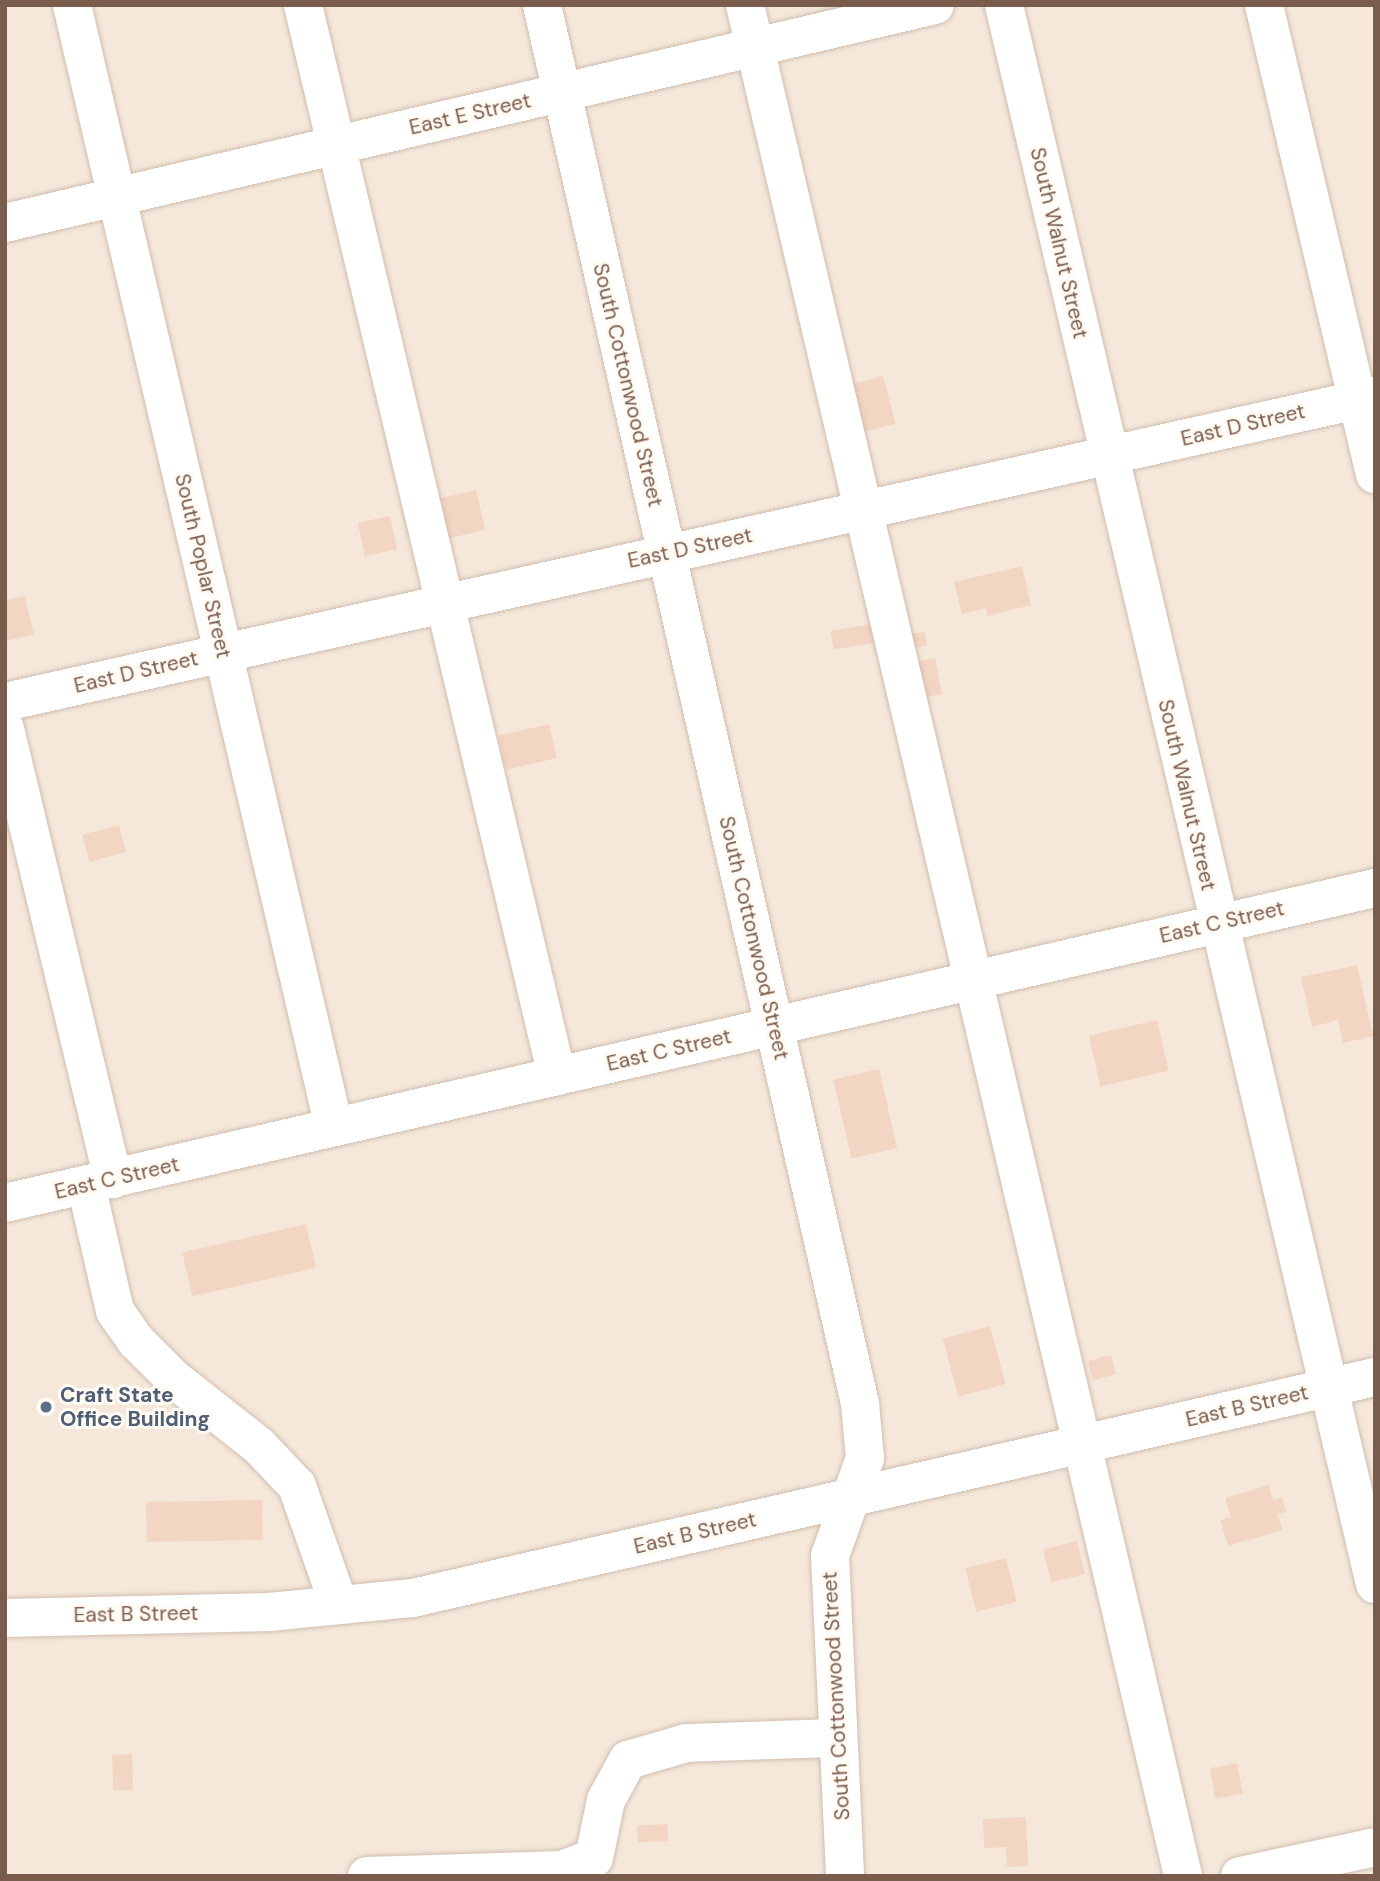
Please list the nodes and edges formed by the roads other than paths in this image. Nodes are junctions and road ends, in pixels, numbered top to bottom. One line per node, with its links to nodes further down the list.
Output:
1 (72, 5): 11 (street, South Poplar Street)
2 (303, 5): 10 (street)
3 (542, 5): 9 (street, South Cottonwood Street)
4 (744, 5): 8 (street)
5 (935, 5): 8 (street, East E Street)
6 (1004, 5): 14 (street, South Walnut Street)
7 (1264, 5): 13 (street)
8 (754, 48): 9 (street, East E Street); 16 (street)
9 (561, 93): 10 (street, East E Street); 17 (street, South Cottonwood Street)
10 (336, 145): 11 (street, East E Street); 18 (street)
11 (117, 197): 12 (street, East E Street); 19 (street, South Poplar Street)
12 (5, 222)
13 (1366, 398): 14 (street, East D Street); 15 (street)
14 (1108, 456): 16 (street, East D Street); 23 (street, South Walnut Street)
15 (1375, 474)
16 (862, 511): 17 (street, East D Street); 24 (street)
17 (666, 554): 18 (street, East D Street); 25 (street, South Cottonwood Street)
18 (445, 603): 19 (street, East D Street); 26 (street)
19 (223, 652): 20 (street, East D Street); 27 (street, South Poplar Street)
20 (5, 702)
21 (5, 729): 28 (street)
22 (1375, 888): 23 (street, East C Street)
23 (1217, 924): 24 (street, East C Street); 31 (street, South Walnut Street)
24 (971, 980): 25 (street, East C Street); 32 (street)
25 (775, 1025): 26 (street, East C Street); 33 (street, South Cottonwood Street)
26 (557, 1076): 27 (street, East C Street)
27 (334, 1128): 28 (street, East C Street)
28 (99, 1182): 29 (street, East C Street); 35 (street)
29 (5, 1203)
30 (1375, 1377): 31 (street, East B Street)
31 (1328, 1388): 32 (street, East B Street); 34 (street, South Walnut Street)
32 (1081, 1445): 33 (street, East B Street); 41 (street)
33 (847, 1500): 35 (street, East B Street); 37 (street, South Cottonwood Street)
34 (1375, 1584)
35 (339, 1605): 36 (street, East B Street)
36 (5, 1618)
37 (837, 1738): 39 (street); 40 (street, South Cottonwood Street)
38 (1357, 1858): 42 (street)
39 (367, 1876)
40 (845, 1876)
41 (1182, 1876)
42 (1240, 1876)

